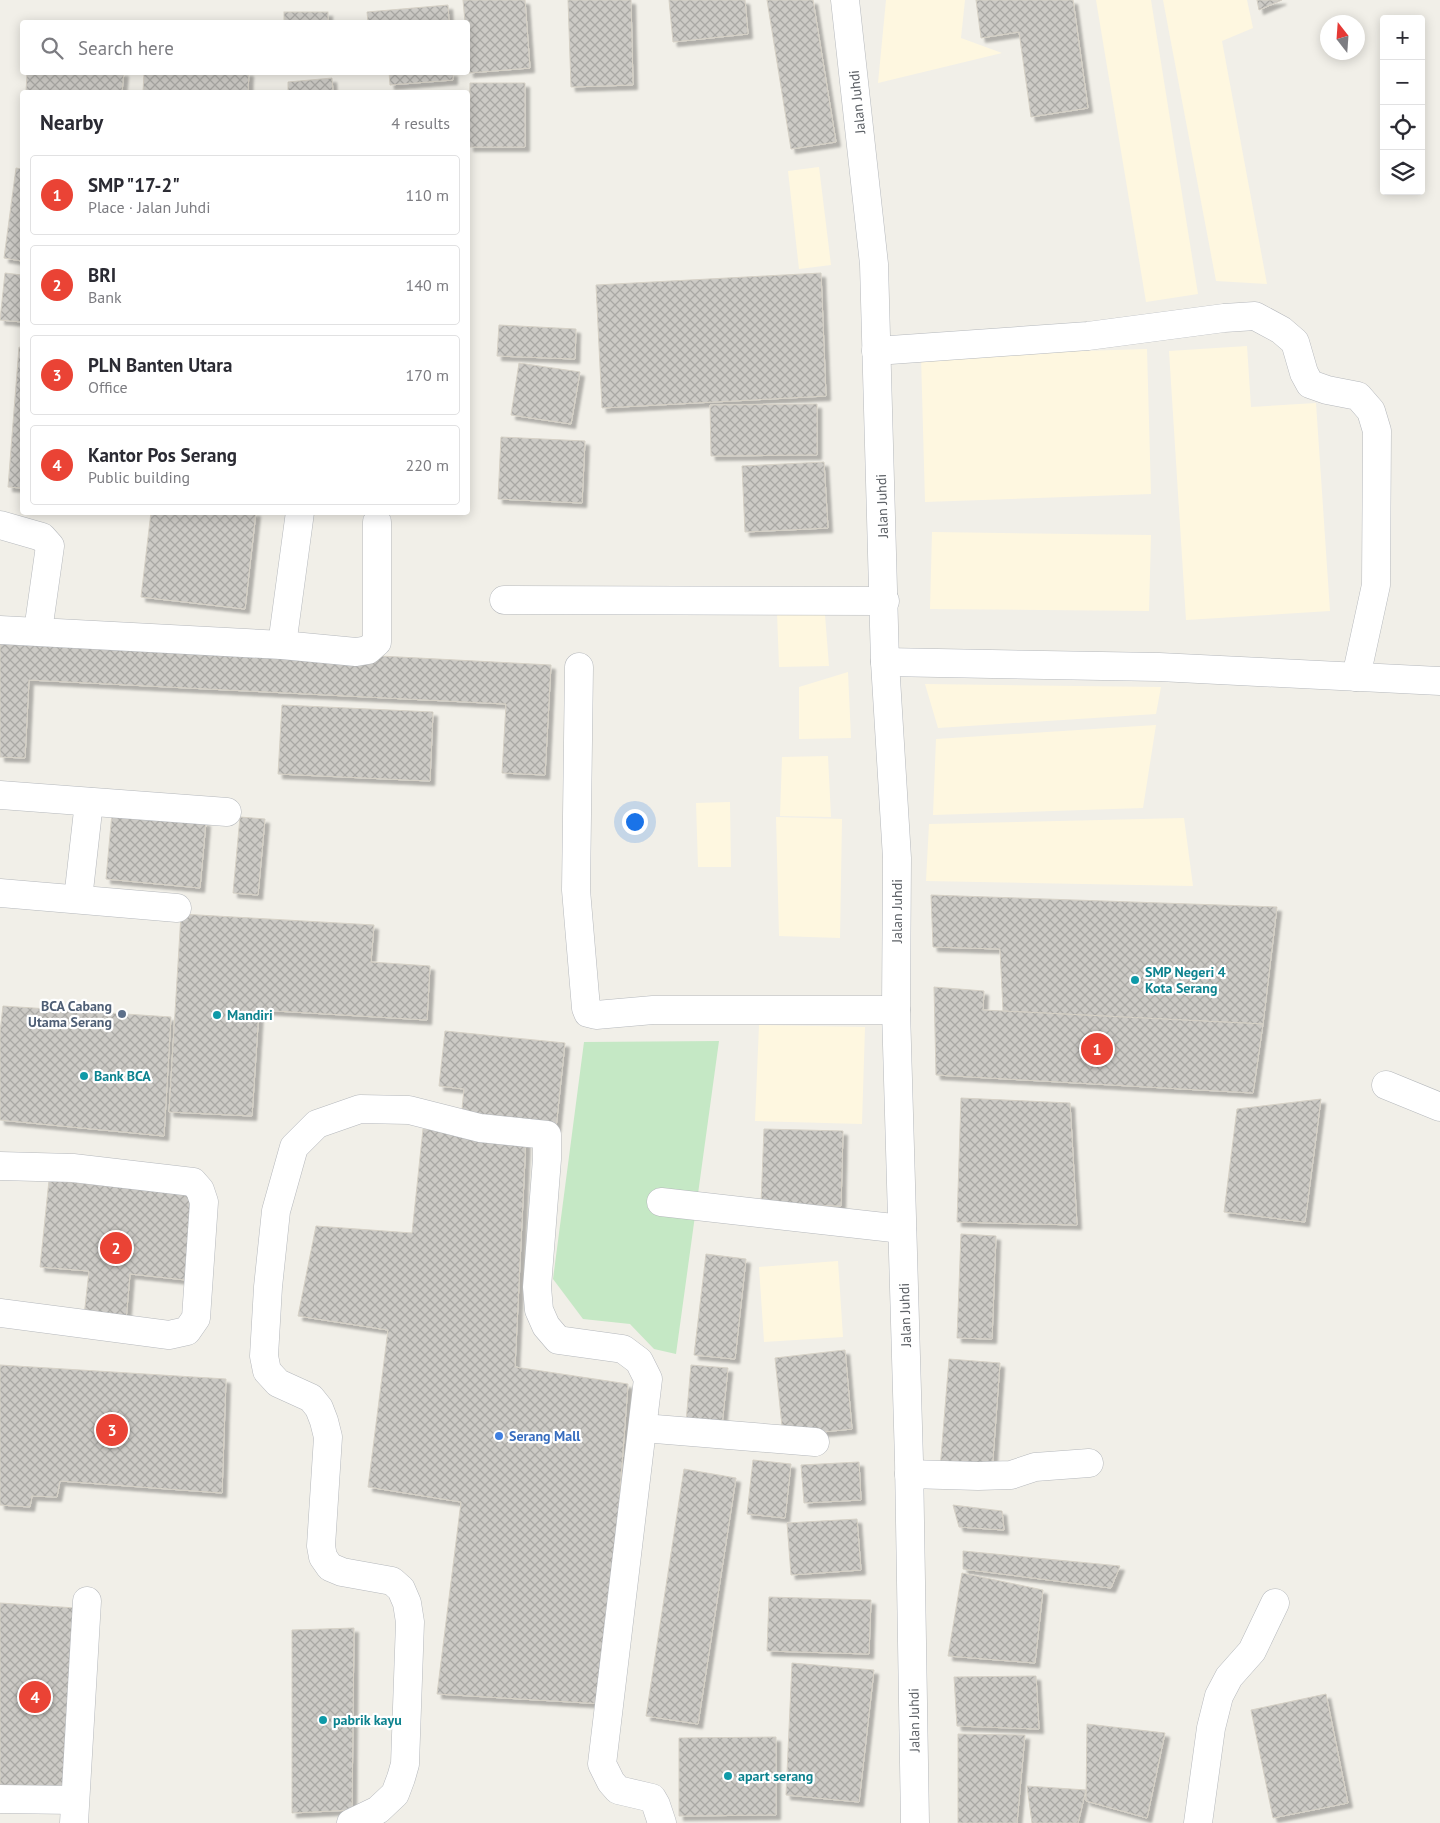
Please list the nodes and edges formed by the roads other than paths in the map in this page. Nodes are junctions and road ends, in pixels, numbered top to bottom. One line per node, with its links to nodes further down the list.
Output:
1 (846, 0): 2 (street, Jalan Juhdi)
2 (876, 351): 7 (street, Jalan Juhdi); 13 (street)
3 (300, 515): 10 (street)
4 (377, 522): 10 (street)
5 (0, 525): 9 (street)
6 (504, 600): 7 (street)
7 (885, 601): 11 (street, Jalan Juhdi)
8 (0, 630): 9 (street)
9 (38, 631): 10 (street)
10 (282, 645)
11 (885, 662): 13 (street); 21 (street, Jalan Juhdi)
12 (579, 667): 21 (street)
13 (1356, 677): 14 (street)
14 (1440, 681)
15 (0, 795): 16 (street)
16 (89, 802): 17 (street); 19 (street)
17 (227, 812)
18 (0, 893): 19 (street)
19 (78, 900): 20 (street)
20 (177, 908)
21 (896, 1010): 26 (street, Jalan Juhdi)
22 (1386, 1085): 23 (street)
23 (1440, 1107)
24 (0, 1166): 27 (street)
25 (661, 1202): 26 (street)
26 (902, 1229): 31 (street, Jalan Juhdi)
27 (0, 1313)
28 (643, 1428): 29 (street); 36 (street); 37 (street)
29 (815, 1442)
30 (1089, 1464): 31 (street)
31 (909, 1474): 38 (street, Jalan Juhdi)
32 (87, 1601): 35 (street)
33 (1275, 1603): 39 (street)
34 (0, 1799): 35 (street)
35 (74, 1812)
36 (351, 1823)
37 (662, 1823)
38 (916, 1823)
39 (1198, 1823)

